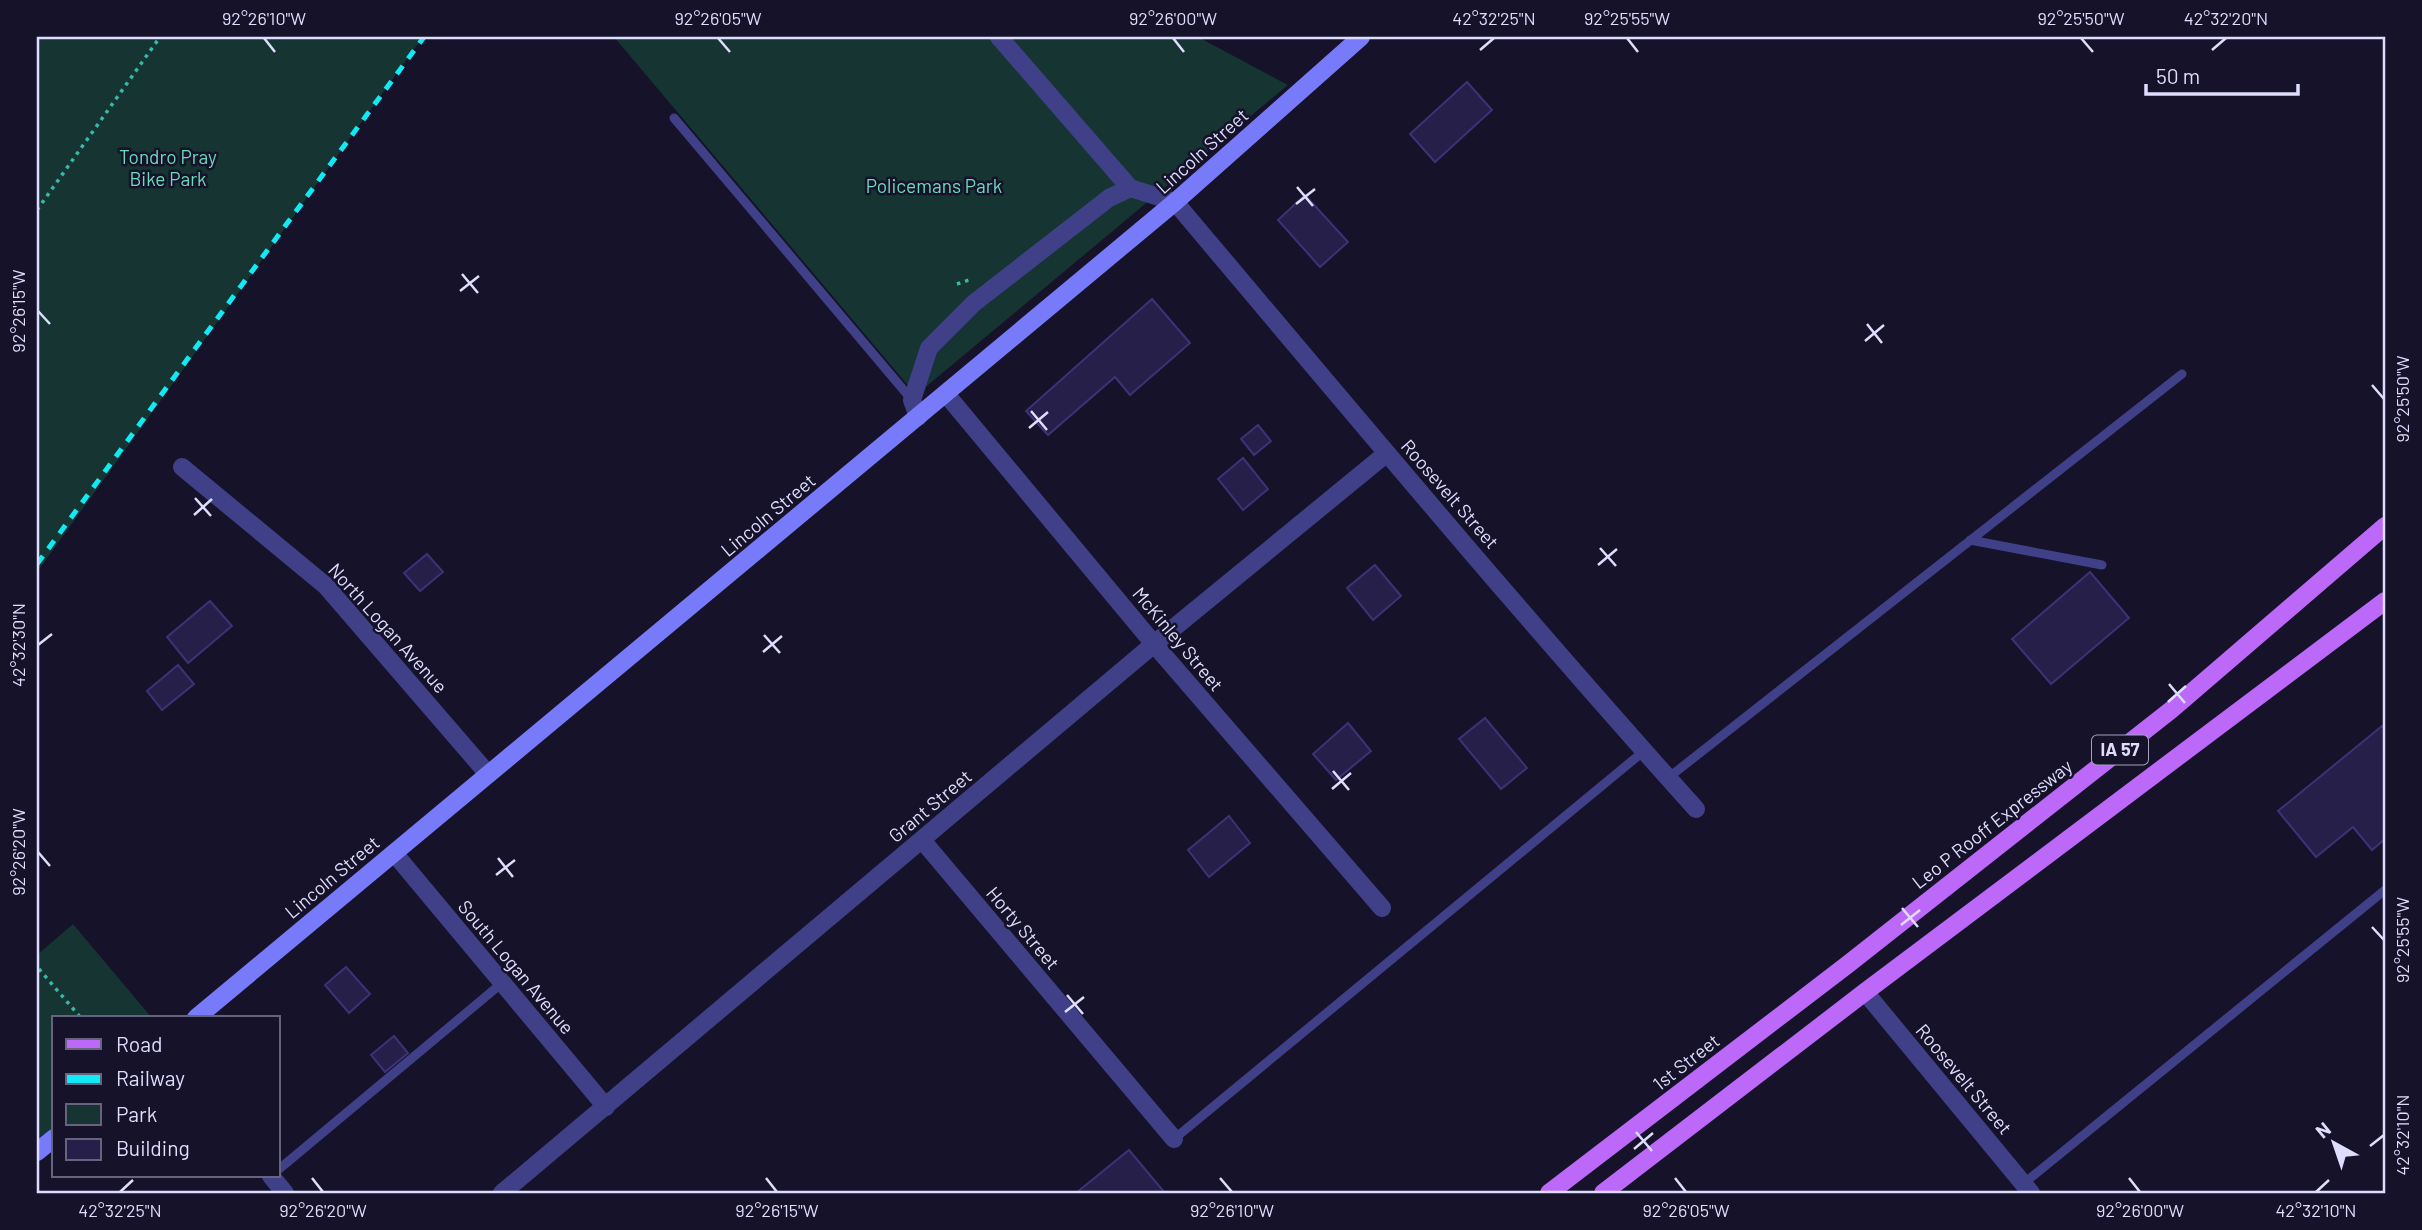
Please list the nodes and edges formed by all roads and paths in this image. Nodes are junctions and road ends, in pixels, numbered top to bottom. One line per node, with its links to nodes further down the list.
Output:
1 (160, 37): 7 (path)
2 (999, 37): 5 (street)
3 (1361, 37): 6 (main road, Lincoln Street)
4 (674, 118): 10 (lane)
5 (1130, 188): 6 (street); 10 (street)
6 (1175, 202): 9 (main road, Lincoln Street); 11 (street, Roosevelt Street)
7 (37, 210)
8 (2182, 374): 14 (lane)
9 (946, 394): 10 (main road, Lincoln Street); 17 (street, McKinley Street)
10 (915, 409): 19 (main road, Lincoln Street)
11 (1387, 453): 17 (street, Grant Street); 18 (street, Roosevelt Street)
12 (182, 467): 19 (street, North Logan Avenue)
13 (2385, 526): 26 (main road, Leo P Rooff Expressway / IA 57)
14 (1970, 540): 15 (lane); 20 (lane)
15 (2102, 565)
16 (2385, 601): 29 (main road, IA 57)
17 (1154, 644): 22 (street, Grant Street); 25 (street, McKinley Street)
18 (1644, 751): 20 (street, Roosevelt Street); 33 (lane)
19 (488, 774): 23 (main road, Lincoln Street)
20 (1668, 778): 21 (street, Roosevelt Street)
21 (1696, 809)
22 (922, 840): 32 (street, Grant Street); 33 (street, Horty Street)
23 (394, 853): 28 (street, South Logan Avenue); 31 (main road, Lincoln Street)
24 (2385, 890): 38 (lane)
25 (1382, 908)
26 (1847, 965): 41 (main road, 1st Street)
27 (39, 969): 30 (path)
28 (502, 983): 32 (street, South Logan Avenue); 36 (lane)
29 (1865, 992): 38 (street, Roosevelt Street); 42 (main road)
30 (79, 1016)
31 (198, 1016)
32 (606, 1107): 40 (street, Grant Street)
33 (1174, 1139)
34 (52, 1140): 35 (main road)
35 (37, 1152)
36 (280, 1168)
37 (273, 1178): 39 (street)
38 (2027, 1189)
39 (285, 1193)
40 (502, 1193)
41 (1549, 1193)
42 (1603, 1193)

